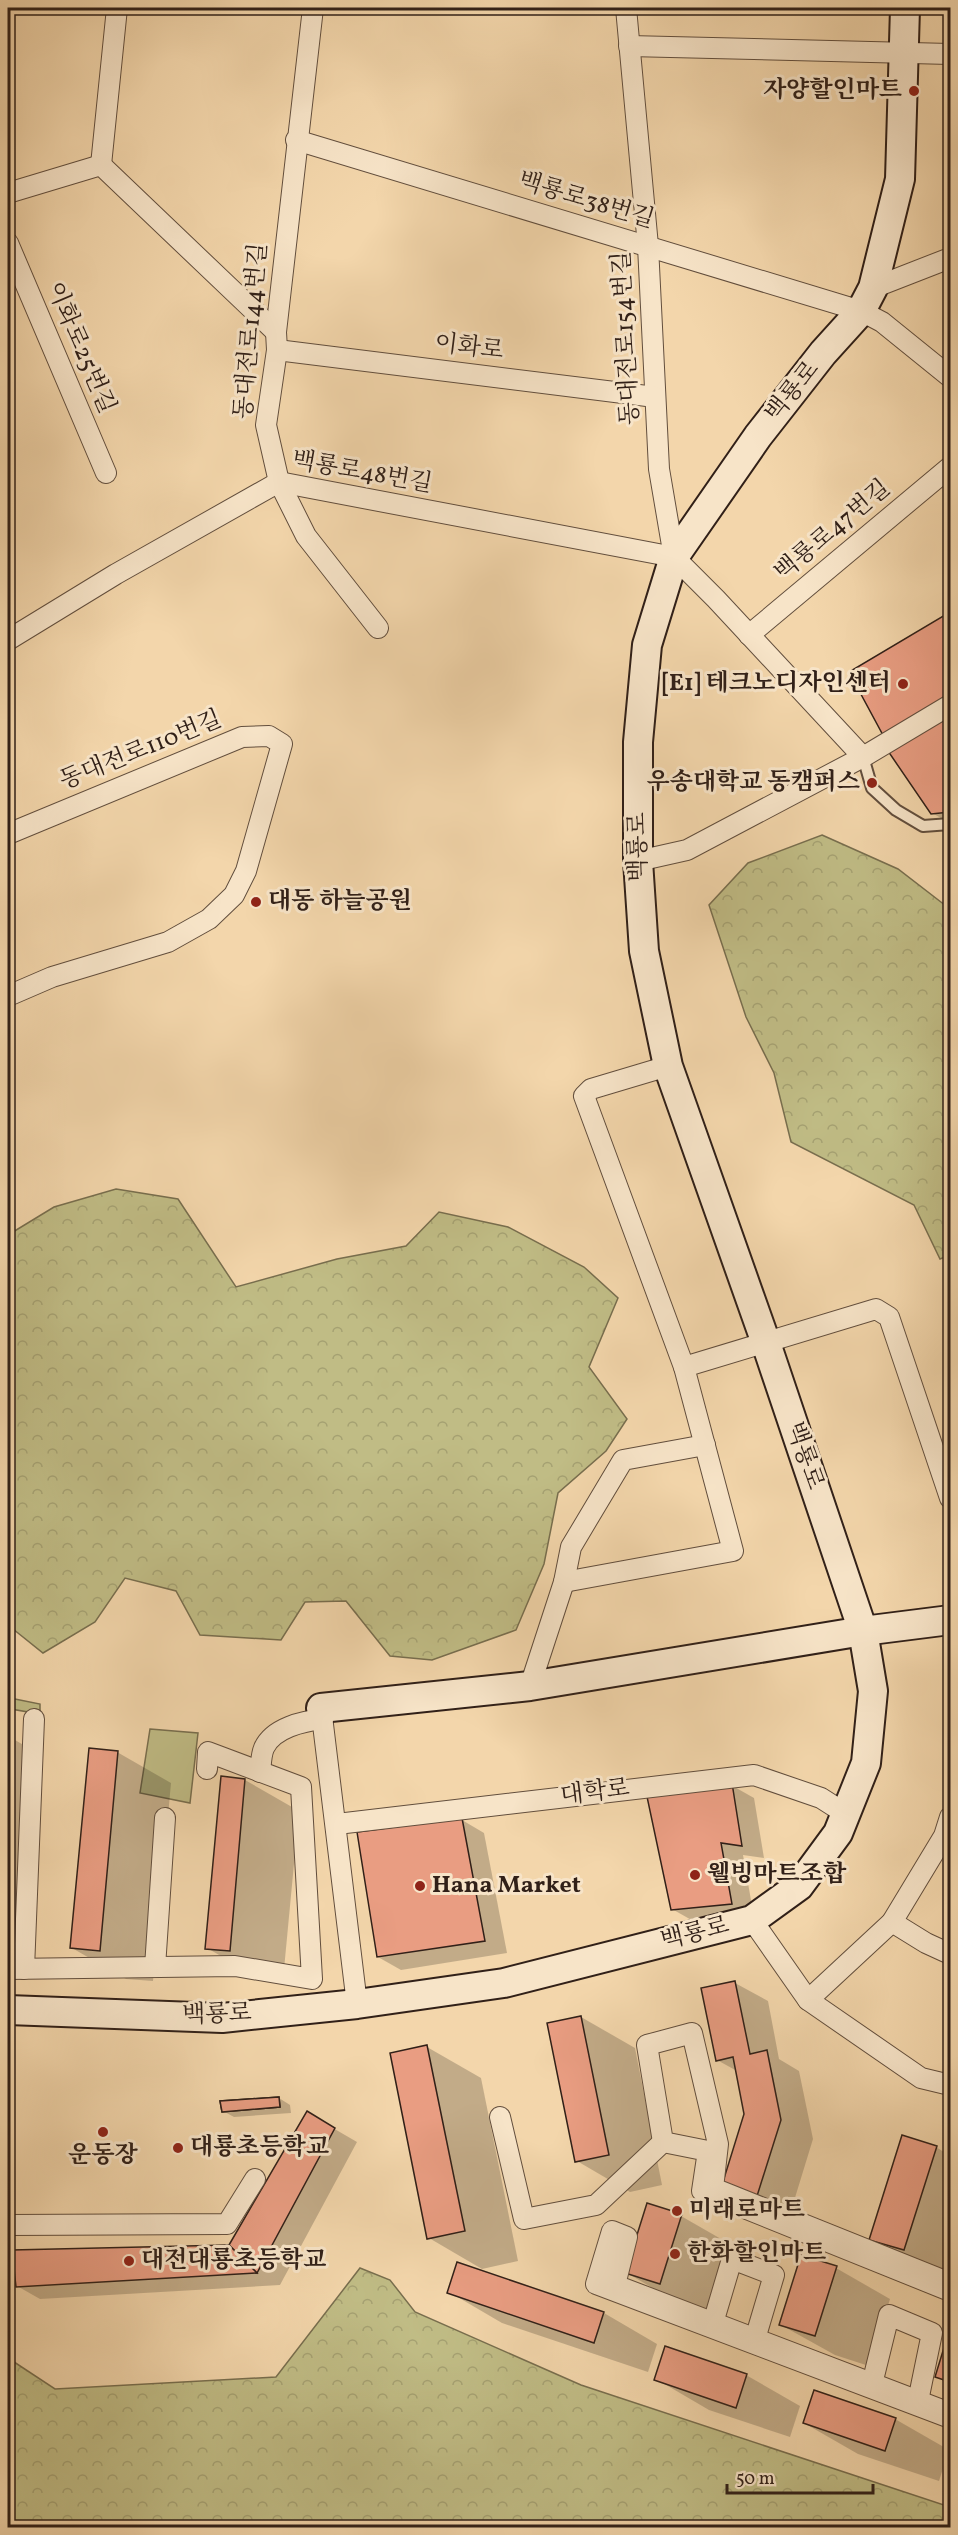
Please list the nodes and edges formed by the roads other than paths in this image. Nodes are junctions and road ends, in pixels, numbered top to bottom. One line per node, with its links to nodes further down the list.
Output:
1 (117, 8): 9 (street)
2 (313, 8): 8 (street, 동대전로144번길)
3 (626, 8): 5 (street, 동대전로154번길)
4 (905, 8): 6 (main road, 백룡로)
5 (629, 46): 6 (street); 12 (street, 동대전로154번길)
6 (904, 53): 7 (street); 14 (main road, 백룡로)
7 (951, 54)
8 (296, 140): 12 (street, 백룡로38번길); 15 (street, 동대전로144번길)
9 (101, 165): 10 (street); 15 (street)
10 (8, 193)
11 (8, 243): 19 (street, 이화로25번길)
12 (648, 246): 14 (street, 백룡로38번길); 17 (street, 동대전로154번길)
13 (951, 258): 14 (street, 백룡로)
14 (867, 300): 16 (street, 백룡로38번길); 21 (main road, 백룡로)
15 (276, 341): 17 (street, 이화로); 20 (street, 동대전로144번길)
16 (951, 377)
17 (655, 397): 21 (street, 동대전로154번길)
18 (951, 467): 23 (street, 백룡로47번길)
19 (106, 473)
20 (279, 482): 21 (street, 백룡로48번길); 22 (street, 동대전로144번길); 24 (street, 백룡로48번길)
21 (674, 557): 23 (street); 29 (main road, 백룡로)
22 (378, 628)
23 (749, 634): 26 (street)
24 (8, 640)
25 (951, 705): 26 (street)
26 (863, 757): 27 (lane); 29 (street)
27 (951, 824)
28 (8, 834): 30 (street, 동대전로110번길)
29 (638, 861): 31 (main road, 백룡로)
30 (8, 996)
31 (668, 1066): 32 (main road, 백룡로); 33 (street)
32 (766, 1343): 33 (street); 35 (street); 38 (main road, 백룡로)
33 (684, 1367): 34 (street)
34 (705, 1445): 36 (street); 36 (street)
35 (951, 1498)
36 (564, 1582): 39 (street)
37 (951, 1620): 38 (main road)
38 (863, 1631): 39 (main road); 44 (main road, 백룡로)
39 (530, 1686): 40 (main road)
40 (322, 1713): 43 (street); 47 (street)
41 (34, 1719): 52 (street)
42 (207, 1769): 43 (street)
43 (260, 1772): 51 (street)
44 (846, 1814): 47 (street, 대학로); 48 (main road, 백룡로)
45 (951, 1817): 49 (street)
46 (165, 1818): 51 (street)
47 (337, 1824): 54 (street)
48 (752, 1920): 53 (street); 54 (main road, 백룡로)
49 (892, 1922): 50 (street); 53 (street)
50 (951, 1954)
51 (155, 1967): 52 (street)
52 (16, 1969)
53 (808, 2000): 56 (street)
54 (357, 2004): 55 (main road, 백룡로)
55 (8, 2010)
56 (951, 2085)
57 (500, 2117): 58 (street)
58 (663, 2142): 61 (street); 61 (street)
59 (255, 2179): 60 (street)
60 (8, 2225)
61 (950, 2288)
62 (713, 2323): 63 (street); 63 (street); 67 (street)
63 (754, 2339): 64 (street)
64 (872, 2384): 65 (street); 65 (street)
65 (918, 2401): 66 (street)
66 (951, 2413)
67 (951, 2418)

